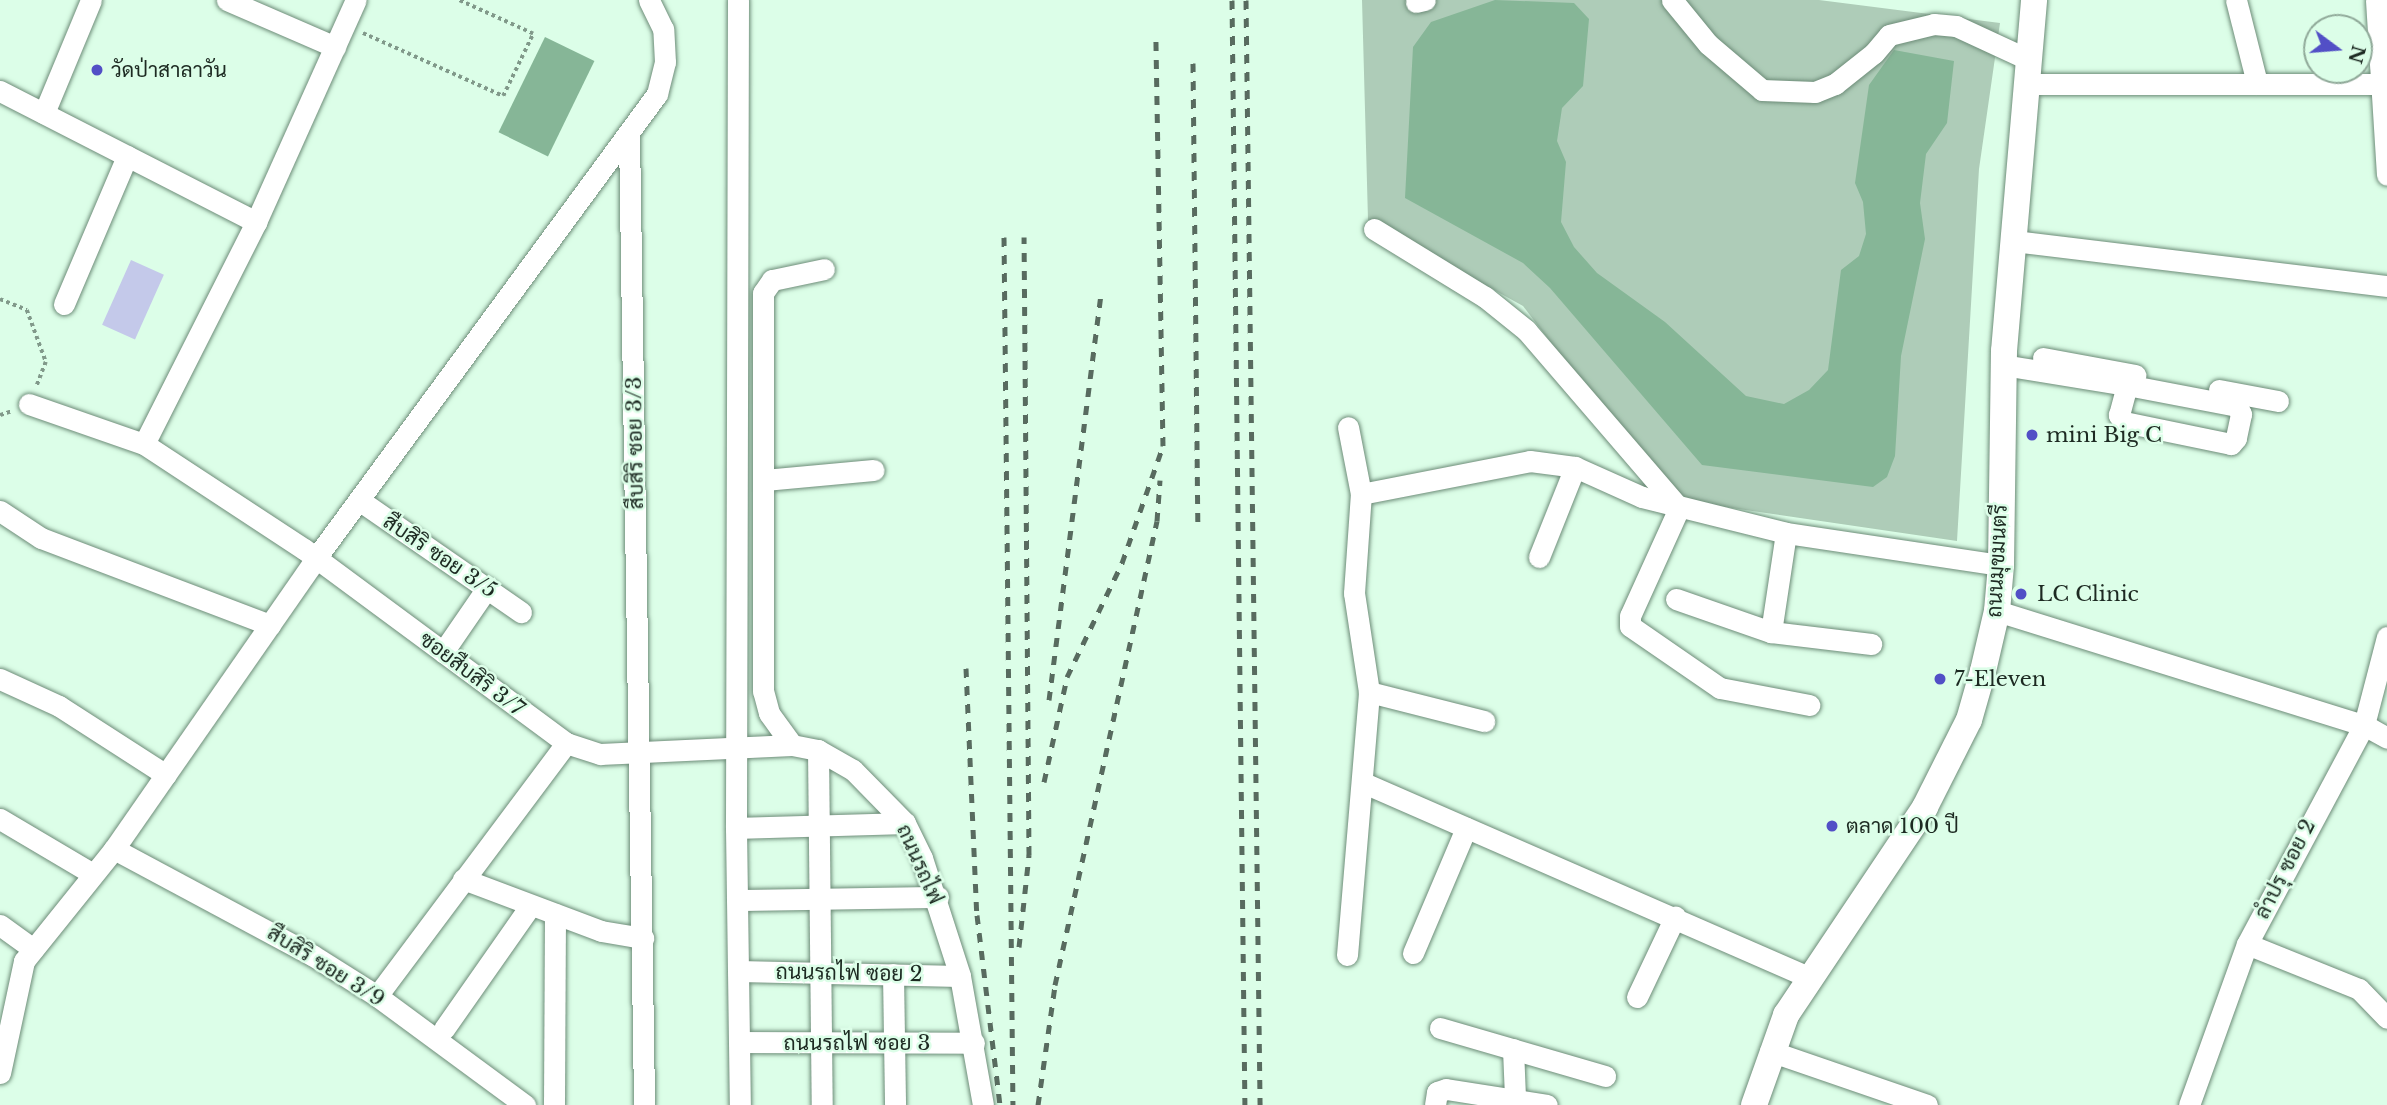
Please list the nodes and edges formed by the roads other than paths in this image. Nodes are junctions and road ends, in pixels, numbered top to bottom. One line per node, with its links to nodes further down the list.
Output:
1 (91, 0): 15 (street)
2 (228, 0): 10 (street)
3 (356, 0): 10 (street)
4 (650, 0): 16 (street)
5 (738, 0): 59 (street)
6 (1672, 0): 11 (street)
7 (2034, 0): 11 (main road, ถนนมุขมนตรี)
8 (2236, 0): 12 (street)
9 (2376, 0): 13 (street)
10 (335, 47): 19 (street)
11 (2026, 71): 12 (street); 21 (main road, ถนนมุขมนตรี)
12 (2258, 83): 13 (street)
13 (2385, 83): 18 (street)
14 (0, 91): 15 (street)
15 (44, 113): 17 (street)
16 (629, 134): 35 (street); 61 (street, สืบสิริ ซอย 3/3)
17 (127, 156): 19 (street); 24 (street)
18 (2387, 175)
19 (256, 222): 30 (street)
20 (1374, 229): 36 (street)
21 (2014, 242): 23 (street); 25 (main road, ถนนมุขมนตรี)
22 (824, 268): 33 (street)
23 (2387, 286)
24 (64, 304)
25 (2003, 358): 26 (street); 27 (street); 41 (main road, ถนนมุขมนตรี)
26 (2127, 385): 26 (street)
27 (2278, 401)
28 (29, 404): 30 (street, ซอยสืบสิริ 3/7)
29 (1348, 428): 34 (street)
30 (144, 444): 40 (street, ซอยสืบสิริ 3/7)
31 (1575, 467): 34 (street); 36 (street); 39 (street)
32 (874, 470): 33 (street)
33 (764, 480): 58 (street)
34 (1362, 494): 52 (street)
35 (359, 500): 40 (street); 42 (street, สืบสิริ ซอย 3/5)
36 (1679, 508): 38 (street); 53 (street)
37 (0, 511): 46 (street)
38 (1786, 533): 41 (street); 47 (street)
39 (1539, 557)
40 (316, 558): 46 (street); 50 (street, ซอยสืบสิริ 3/7)
41 (2001, 565): 44 (main road, ถนนมุขมนตรี)
42 (487, 588): 45 (street, สืบสิริ ซอย 3/5); 50 (street)
43 (1676, 599): 47 (street)
44 (1997, 611): 55 (street); 88 (main road, ถนนมุขมนตรี)
45 (521, 612)
46 (270, 625): 62 (street)
47 (1771, 632): 49 (street)
48 (2387, 637): 55 (street, ลำปรุ ซอย 2)
49 (1871, 644)
50 (443, 652): 57 (street, ซอยสืบสิริ 3/7)
51 (0, 680): 62 (street)
52 (1369, 692): 54 (street); 63 (street)
53 (1809, 705)
54 (1484, 721)
55 (2364, 724): 56 (street); 80 (street, ลำปรุ ซอย 2)
56 (2387, 738)
57 (566, 743): 61 (street, ซอยสืบสิริ 3/7); 71 (street)
58 (792, 745): 59 (street, ถนนรถไฟ); 60 (street, ถนนรถไฟ)
59 (737, 747): 61 (street, ถนนรถไฟ); 67 (street)
60 (818, 750): 65 (street, ถนนรถไฟ); 66 (street)
61 (642, 753): 79 (street)
62 (166, 775): 69 (street)
63 (1364, 783): 68 (street); 83 (street)
64 (0, 819): 70 (street)
65 (905, 823): 66 (street); 72 (street, ถนนรถไฟ)
66 (818, 825): 67 (street); 74 (street)
67 (736, 828): 73 (street)
68 (1466, 828): 77 (street); 82 (street)
69 (114, 849): 70 (street); 89 (street, สืบสิริ ซอย 3/9)
70 (93, 874): 81 (street)
71 (463, 879): 75 (street); 89 (street)
72 (937, 897): 74 (street); 87 (street, ถนนรถไฟ)
73 (737, 900): 74 (street); 84 (street)
74 (820, 900): 85 (street)
75 (530, 906): 76 (street); 93 (street)
76 (555, 915): 79 (street); 104 (street)
77 (1675, 917): 88 (street); 90 (street)
78 (0, 925): 81 (street)
79 (643, 938): 105 (street)
80 (2247, 944): 91 (street); 114 (street, ลำปรุ ซอย 2)
81 (33, 949): 100 (street)
82 (1413, 953)
83 (1347, 955)
84 (738, 971): 85 (street, ถนนรถไฟ ซอย 2); 94 (street)
85 (820, 972): 86 (street, ถนนรถไฟ ซอย 2); 95 (street)
86 (893, 974): 87 (street, ถนนรถไฟ ซอย 2); 96 (street)
87 (960, 976): 97 (street, ถนนรถไฟ)
88 (1810, 978): 99 (main road, ถนนมุขมนตรี)
89 (377, 996): 103 (street, สืบสิริ ซอย 3/9)
90 (1637, 997)
91 (2387, 1018)
92 (1440, 1028): 98 (street)
93 (444, 1029)
94 (739, 1042): 95 (street, ถนนรถไฟ ซอย 3); 106 (street)
95 (821, 1044): 96 (street, ถนนรถไฟ ซอย 3); 107 (street)
96 (895, 1044): 97 (street, ถนนรถไฟ ซอย 3); 108 (street)
97 (974, 1044): 109 (street, ถนนรถไฟ)
98 (1513, 1049): 101 (street); 102 (street)
99 (1770, 1051): 112 (main road, ถนนมุขมนตรี); 113 (street)
100 (0, 1073)
101 (1605, 1076)
102 (1515, 1097): 110 (street); 111 (street)
103 (525, 1105)
104 (554, 1105)
105 (644, 1105)
106 (740, 1105)
107 (822, 1105)
108 (895, 1105)
109 (983, 1105)
110 (1435, 1105)
111 (1547, 1105)
112 (1754, 1105)
113 (1927, 1105)
114 (2189, 1105)

